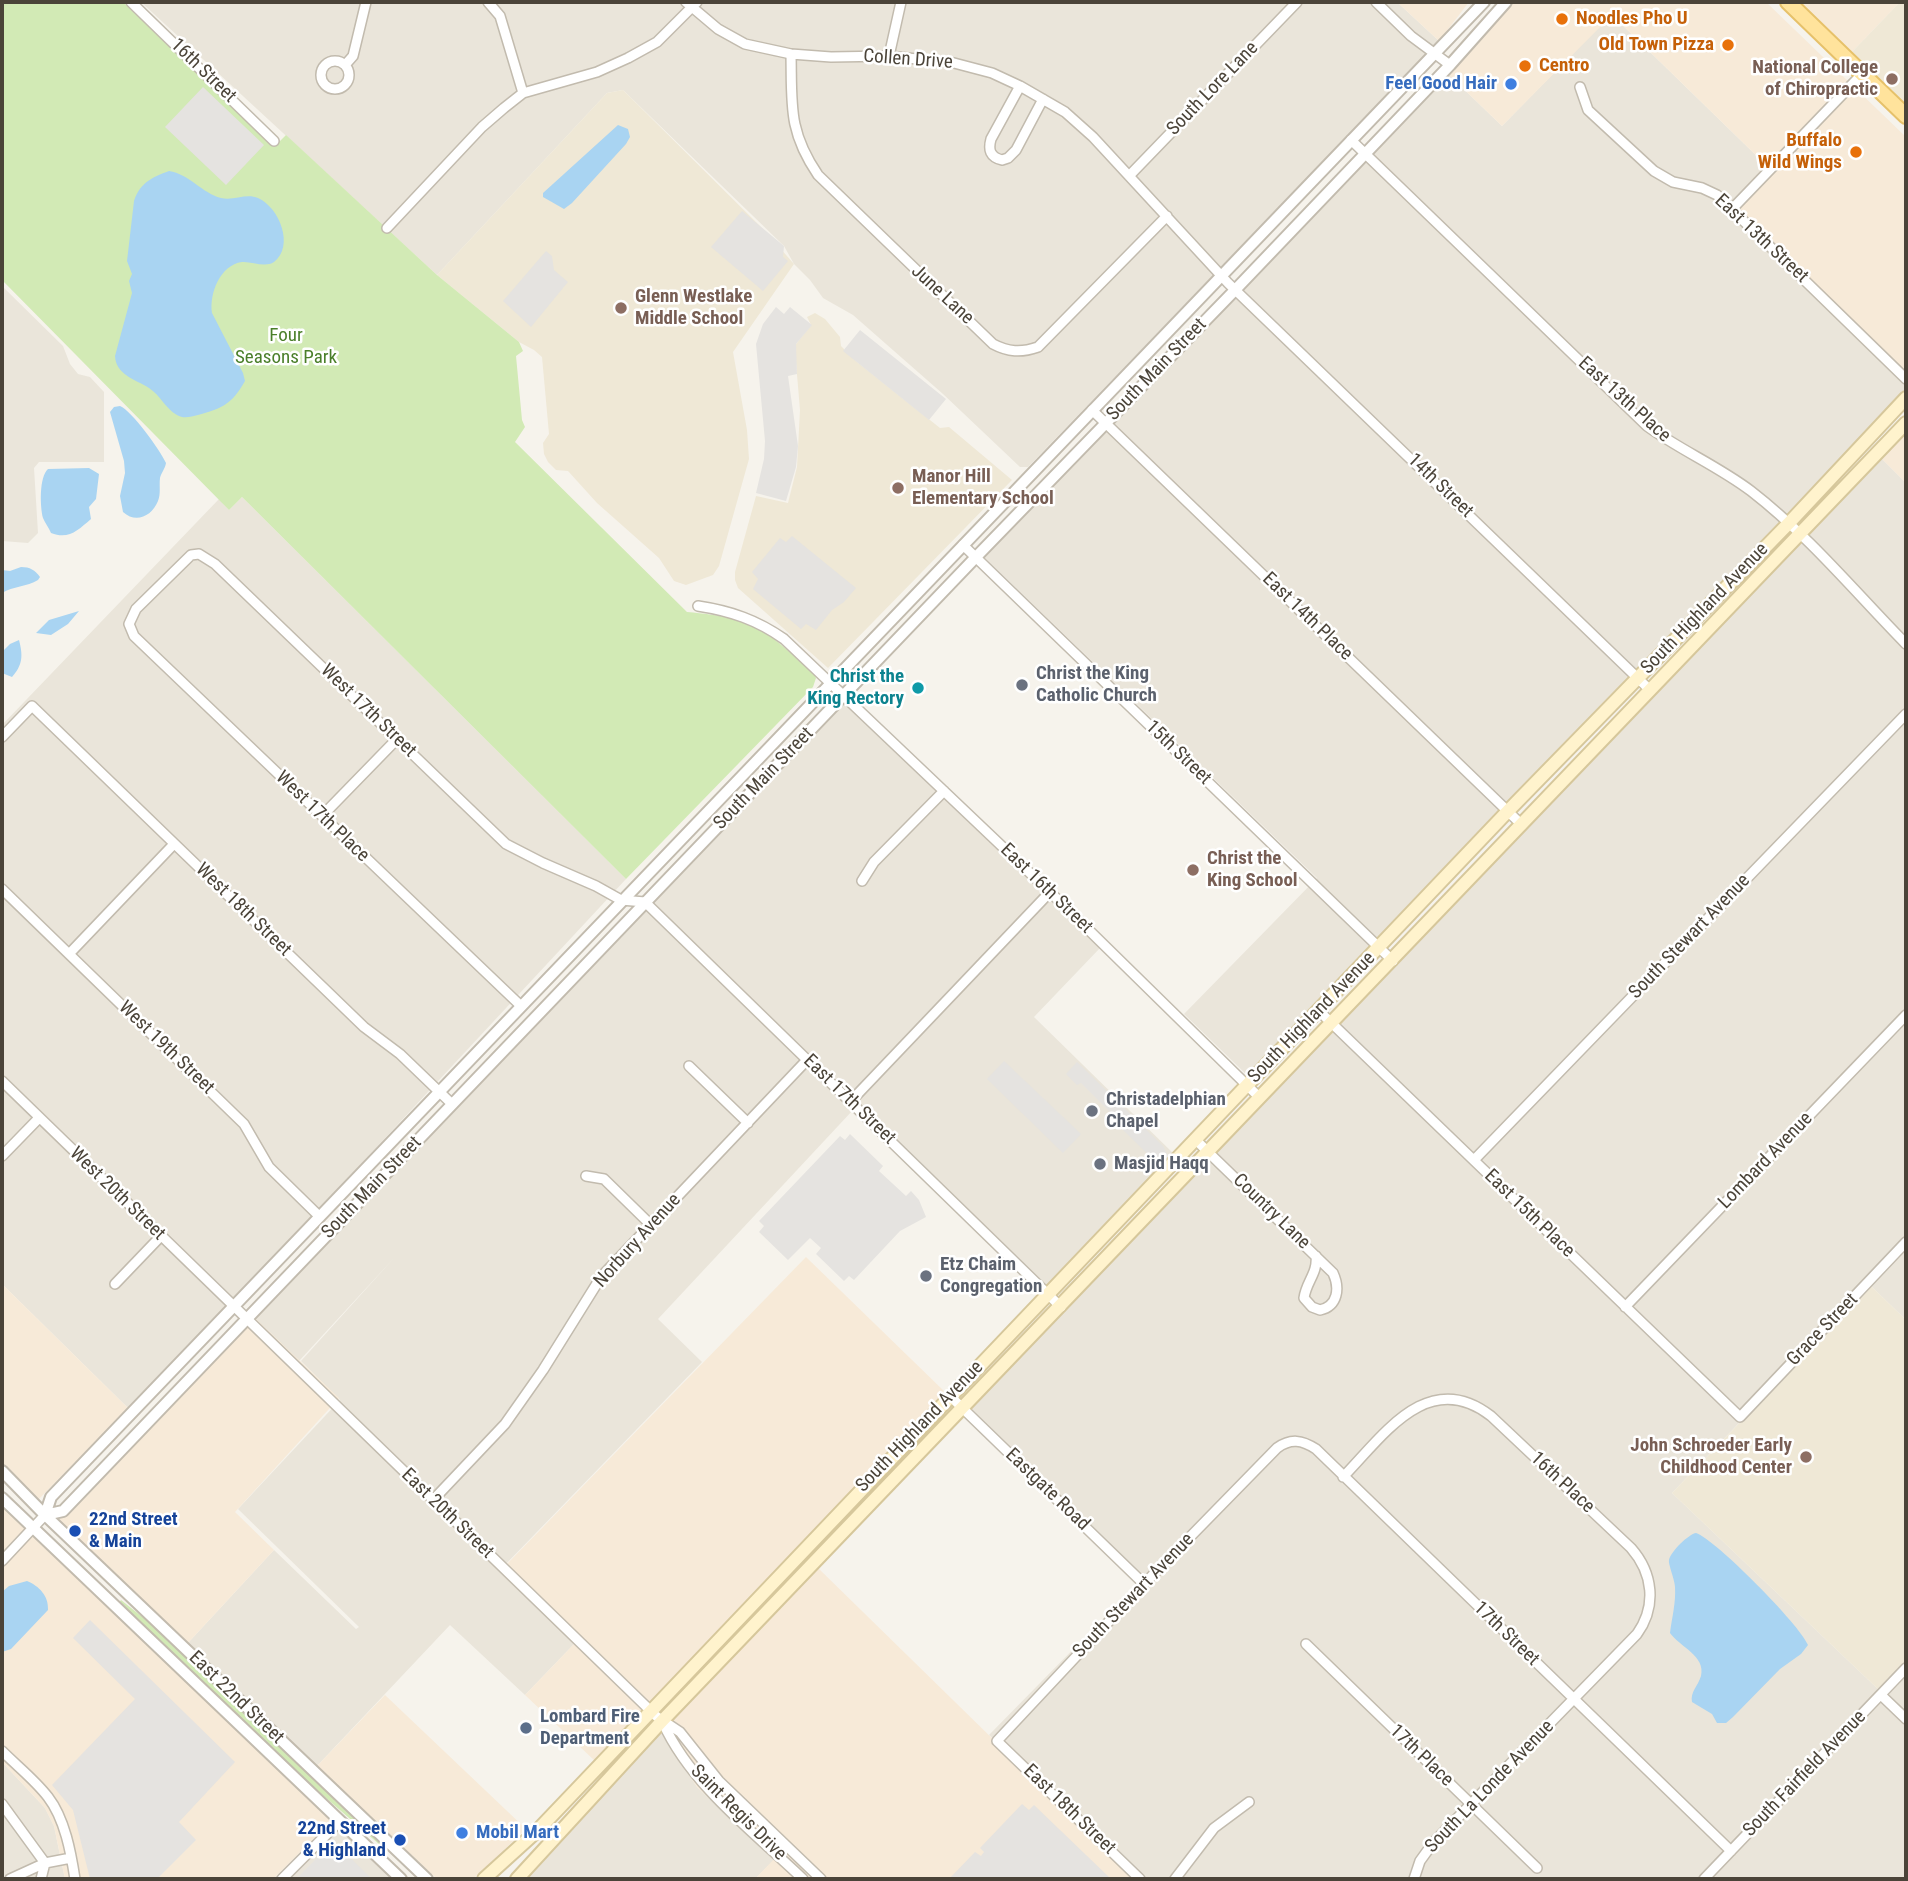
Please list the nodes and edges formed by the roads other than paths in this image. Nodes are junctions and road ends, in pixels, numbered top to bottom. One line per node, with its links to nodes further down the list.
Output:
1 (131, 2): 23 (street, 16th Street)
2 (366, 2): 14 (street)
3 (488, 2): 19 (street)
4 (901, 2): 13 (street)
5 (1297, 2): 25 (street, South Lore Lane)
6 (1376, 2): 12 (street)
7 (1484, 2): 12 (street, South Main Street)
8 (1506, 2): 15 (street, South Main Street)
9 (1788, 2): 16 (main road)
10 (692, 4): 11 (street, Collen Drive); 19 (street)
11 (791, 54): 13 (street, Collen Drive); 27 (street, June Lane)
12 (1434, 54): 15 (street); 22 (street, South Main Street)
13 (889, 56): 17 (street, Collen Drive)
14 (345, 65)
15 (1450, 65): 24 (street, South Main Street)
16 (1862, 74): 21 (main road); 26 (street)
17 (1020, 86): 20 (street, Collen Drive); 20 (street)
18 (1580, 87): 26 (street, East 13th Street)
19 (523, 93): 28 (street)
20 (1043, 99): 25 (street, Collen Drive)
21 (1906, 116)
22 (1351, 140): 24 (street, East 13th Place); 29 (street, South Main Street)
23 (274, 141)
24 (1365, 153): 29 (street, South Main Street); 35 (street, East 13th Place)
25 (1129, 176): 27 (street, Collen Drive)
26 (1733, 208): 30 (street, East 13th Street)
27 (1167, 216): 29 (street, Collen Drive)
28 (387, 228)
29 (1228, 282): 32 (street, South Main Street); 33 (street, South Main Street); 42 (street, 14th Street)
30 (1906, 379)
31 (1906, 398): 35 (main road, South Highland Avenue)
32 (1093, 410): 33 (street, East 14th Place); 37 (street, South Main Street)
33 (1106, 423): 38 (street, South Main Street); 50 (street, East 14th Place)
34 (1906, 423): 36 (main road, South Highland Avenue)
35 (1788, 523): 36 (street, East 13th Place); 42 (main road, South Highland Avenue)
36 (1802, 534): 41 (street, East 13th Place); 44 (main road, South Highland Avenue)
37 (963, 545): 38 (street, 15th Street); 43 (street, South Main Street)
38 (976, 557): 45 (street, South Main Street); 59 (street, 15th Street)
39 (698, 606): 43 (street)
40 (129, 624): 48 (street, West 17th Street); 51 (street, West 17th Place)
41 (1906, 644)
42 (1638, 677): 44 (street, 14th Street); 50 (main road, South Highland Avenue)
43 (830, 682): 45 (street, East 16th Street); 57 (street, South Main Street)
44 (1650, 690): 52 (main road, South Highland Avenue)
45 (844, 696): 49 (street, East 16th Street); 58 (street, South Main Street)
46 (1906, 714): 79 (street, South Stewart Avenue)
47 (2, 737): 53 (street, West 18th Street)
48 (397, 739): 51 (street); 57 (street, West 17th Street)
49 (944, 791): 54 (street); 56 (street, East 16th Street)
50 (1508, 811): 52 (street, East 14th Place); 59 (main road, South Highland Avenue)
51 (322, 816): 62 (street, West 17th Place)
52 (1522, 825): 61 (main road, South Highland Avenue)
53 (174, 844): 60 (street); 70 (street, West 18th Street)
54 (862, 881)
55 (2, 889): 60 (street, West 19th Street)
56 (1050, 892): 69 (street, East 16th Street); 72 (street)
57 (621, 901): 58 (street, West 17th Street); 62 (street, South Main Street)
58 (645, 902): 66 (street, East 17th Street); 73 (street, South Main Street)
59 (1379, 947): 61 (street, 15th Street); 63 (main road, South Highland Avenue)
60 (69, 954): 81 (street, West 19th Street)
61 (1393, 961): 65 (main road, South Highland Avenue)
62 (520, 1006): 70 (street, South Main Street)
63 (1319, 1011): 65 (street, East 15th Place); 69 (main road, South Highland Avenue)
64 (1906, 1015): 90 (street, Lombard Avenue)
65 (1332, 1024): 71 (main road, South Highland Avenue); 79 (street, East 15th Place)
66 (807, 1060): 72 (street, East 17th Street); 75 (street, Norbury Avenue)
67 (688, 1066): 75 (street)
68 (2, 1081): 74 (street, West 20th Street)
69 (1247, 1085): 71 (street, East 16th Street); 76 (main road, South Highland Avenue)
70 (439, 1091): 73 (street, West 18th Street); 81 (street, South Main Street)
71 (1260, 1098): 77 (main road, South Highland Avenue)
72 (850, 1102): 87 (street, East 17th Street)
73 (452, 1104): 91 (street, South Main Street)
74 (39, 1118): 78 (street); 83 (street, West 20th Street)
75 (748, 1123): 82 (street, Norbury Avenue)
76 (1195, 1139): 77 (street, Country Lane); 87 (main road, South Highland Avenue)
77 (1209, 1152): 85 (street, Country Lane); 89 (main road, South Highland Avenue)
78 (2, 1156)
79 (1474, 1160): 90 (street, East 15th Place)
80 (586, 1177): 82 (street)
81 (319, 1216): 88 (street, South Main Street)
82 (651, 1225): 99 (street, Norbury Avenue)
83 (161, 1236): 86 (street); 88 (street, West 20th Street)
84 (1906, 1242): 94 (street, Grace Street)
85 (1316, 1256): 85 (street, Country Lane)
86 (115, 1284)
87 (1048, 1293): 89 (street, East 17th Street); 92 (main road, South Highland Avenue)
88 (233, 1306): 91 (street, East 20th Street); 100 (street, South Main Street)
89 (1061, 1307): 93 (main road, South Highland Avenue)
90 (1625, 1307): 94 (street, East 15th Place)
91 (246, 1319): 99 (street, East 20th Street); 100 (street, South Main Street)
92 (950, 1396): 93 (street, Eastgate Road); 108 (main road, South Highland Avenue)
93 (963, 1409): 103 (street, Eastgate Road); 110 (main road, South Highland Avenue)
94 (1740, 1417)
95 (1273, 1452): 97 (street, 17th Street); 103 (street, South Stewart Avenue)
96 (2, 1471): 100 (street, East 22nd Street)
97 (1343, 1477): 107 (street, 17th Street); 107 (street, 16th Place)
98 (2, 1497): 101 (street, East 22nd Street)
99 (433, 1500): 108 (street, East 20th Street)
100 (45, 1516): 101 (street, South Main Street); 130 (street, East 22nd Street)
101 (33, 1528): 102 (street, South Main Street); 119 (street, East 22nd Street)
102 (2, 1561)
103 (1144, 1584): 111 (street, South Stewart Avenue)
104 (1306, 1644): 117 (street, 17th Place)
105 (1906, 1668): 106 (street, South Fairfield Avenue)
106 (1881, 1695): 109 (street); 121 (street, South Fairfield Avenue)
107 (1574, 1699): 117 (street, South La Londe Avenue); 121 (street, 17th Street)
108 (650, 1710): 110 (street, East 20th Street); 131 (main road, South Highland Avenue)
109 (1906, 1720)
110 (662, 1721): 113 (street, Saint Regis Drive); 114 (street, Saint Regis Drive); 132 (main road, South Highland Avenue)
111 (997, 1741): 135 (street, East 18th Street)
112 (2, 1751): 122 (street)
113 (719, 1781): 114 (street); 118 (street, Saint Regis Drive)
114 (710, 1790): 120 (street, Saint Regis Drive)
115 (1250, 1802): 136 (street)
116 (2, 1804): 123 (street)
117 (1470, 1804): 124 (street, 17th Place); 137 (street, South La Londe Avenue)
118 (755, 1816): 120 (street); 134 (street, Saint Regis Drive)
119 (340, 1821): 128 (street); 129 (street, East 22nd Street)
120 (747, 1825): 133 (street, Saint Regis Drive)
121 (1731, 1851): 138 (street, South Fairfield Avenue)
122 (71, 1858): 123 (street); 127 (street)
123 (45, 1863): 125 (street); 126 (street)
124 (1537, 1868)
125 (10, 1879)
126 (41, 1879)
127 (75, 1879)
128 (282, 1879)
129 (401, 1879)
130 (427, 1879)
131 (484, 1879)
132 (517, 1879)
133 (803, 1879)
134 (821, 1879)
135 (1140, 1879)
136 (1175, 1879)
137 (1414, 1879)
138 (1704, 1879)

